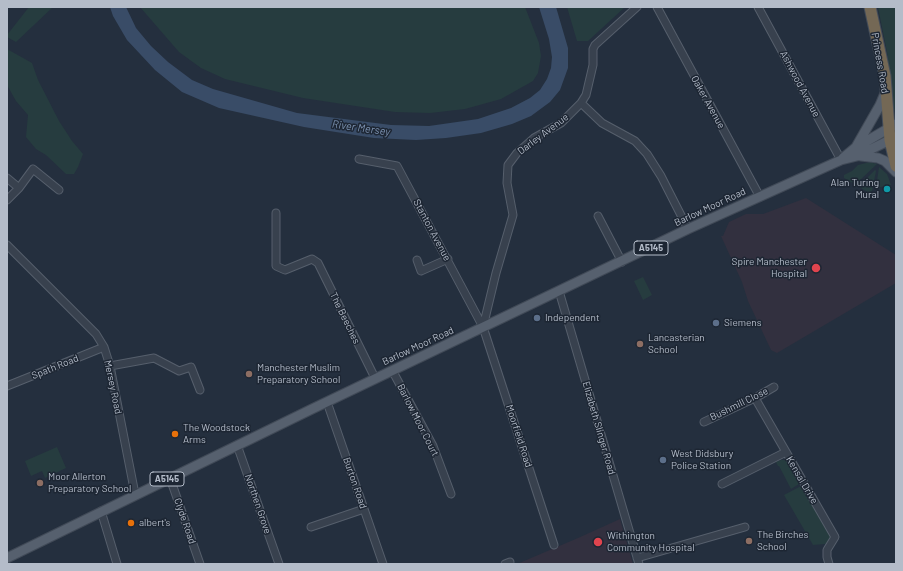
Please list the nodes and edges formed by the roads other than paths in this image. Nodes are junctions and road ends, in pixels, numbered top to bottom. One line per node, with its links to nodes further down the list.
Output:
1 (637, 7): 6 (street, Darley Avenue)
2 (657, 7): 17 (street, Oaker Avenue)
3 (758, 7): 11 (street, Ashwood Avenue)
4 (870, 7): 5 (highway, Princess Road)
5 (886, 90): 7 (highway, Princess Road); 9 (main road, A5145)
6 (581, 103): 21 (street); 27 (street, Darley Avenue)
7 (892, 126): 8 (highway, Princess Road); 9 (main road, Barlow Moor Road / A5145)
8 (893, 139): 9 (main road, Barlow Moor Road / A5145); 12 (highway, Princess Road)
9 (856, 152): 11 (main road, Barlow Moor Road / A5145); 13 (main road)
10 (360, 159): 23 (street, Stanton Avenue)
11 (841, 160): 17 (main road, Barlow Moor Road / A5145)
12 (896, 166)
13 (896, 172)
14 (7, 178): 15 (street)
15 (18, 188): 16 (street); 18 (street)
16 (59, 190)
17 (760, 197): 21 (main road, Barlow Moor Road / A5145)
18 (7, 200)
19 (276, 213): 31 (street, The Beeches)
20 (598, 216): 25 (street)
21 (688, 229): 25 (main road, Barlow Moor Road / A5145)
22 (8, 249): 28 (street, Mersey Road)
23 (448, 259): 24 (street); 27 (street, Stanton Avenue)
24 (417, 260)
25 (622, 262): 26 (main road, Barlow Moor Road / A5145)
26 (559, 291): 27 (main road, Barlow Moor Road / A5145); 50 (street, Elizabeth Slinger Road)
27 (483, 327): 30 (main road, Barlow Moor Road / A5145); 48 (street, Moorfield Road)
28 (104, 347): 29 (street, Mersey Road); 32 (street, Spath Road)
29 (110, 366): 34 (street); 42 (street, Mersey Road)
30 (392, 370): 31 (main road, Barlow Moor Road / A5145); 43 (street, Barlow Moor Court)
31 (375, 378): 36 (main road, Barlow Moor Road / A5145)
32 (7, 386)
33 (774, 387): 35 (street, Bushmill Close)
34 (200, 390)
35 (755, 398): 37 (street, Bushmill Close); 39 (street, Kensal Drive)
36 (328, 402): 38 (main road, Barlow Moor Road / A5145); 44 (street, Burton Road)
37 (704, 422)
38 (237, 445): 40 (main road, Barlow Moor Road / A5145); 53 (street, Northen Grove)
39 (786, 452): 41 (street); 55 (street, Kensal Drive)
40 (170, 478): 42 (main road, Barlow Moor Road / A5145); 52 (street, Clyde Road)
41 (722, 484)
42 (136, 494): 45 (main road, Barlow Moor Road / A5145)
43 (451, 494)
44 (364, 509): 47 (street); 54 (street, Burton Road)
45 (101, 511): 49 (main road, Barlow Moor Road / A5145); 51 (street)
46 (745, 527): 50 (street)
47 (311, 528)
48 (554, 545)
49 (7, 558)
50 (638, 561)
51 (117, 564)
52 (200, 564)
53 (280, 564)
54 (383, 564)
55 (829, 564)

